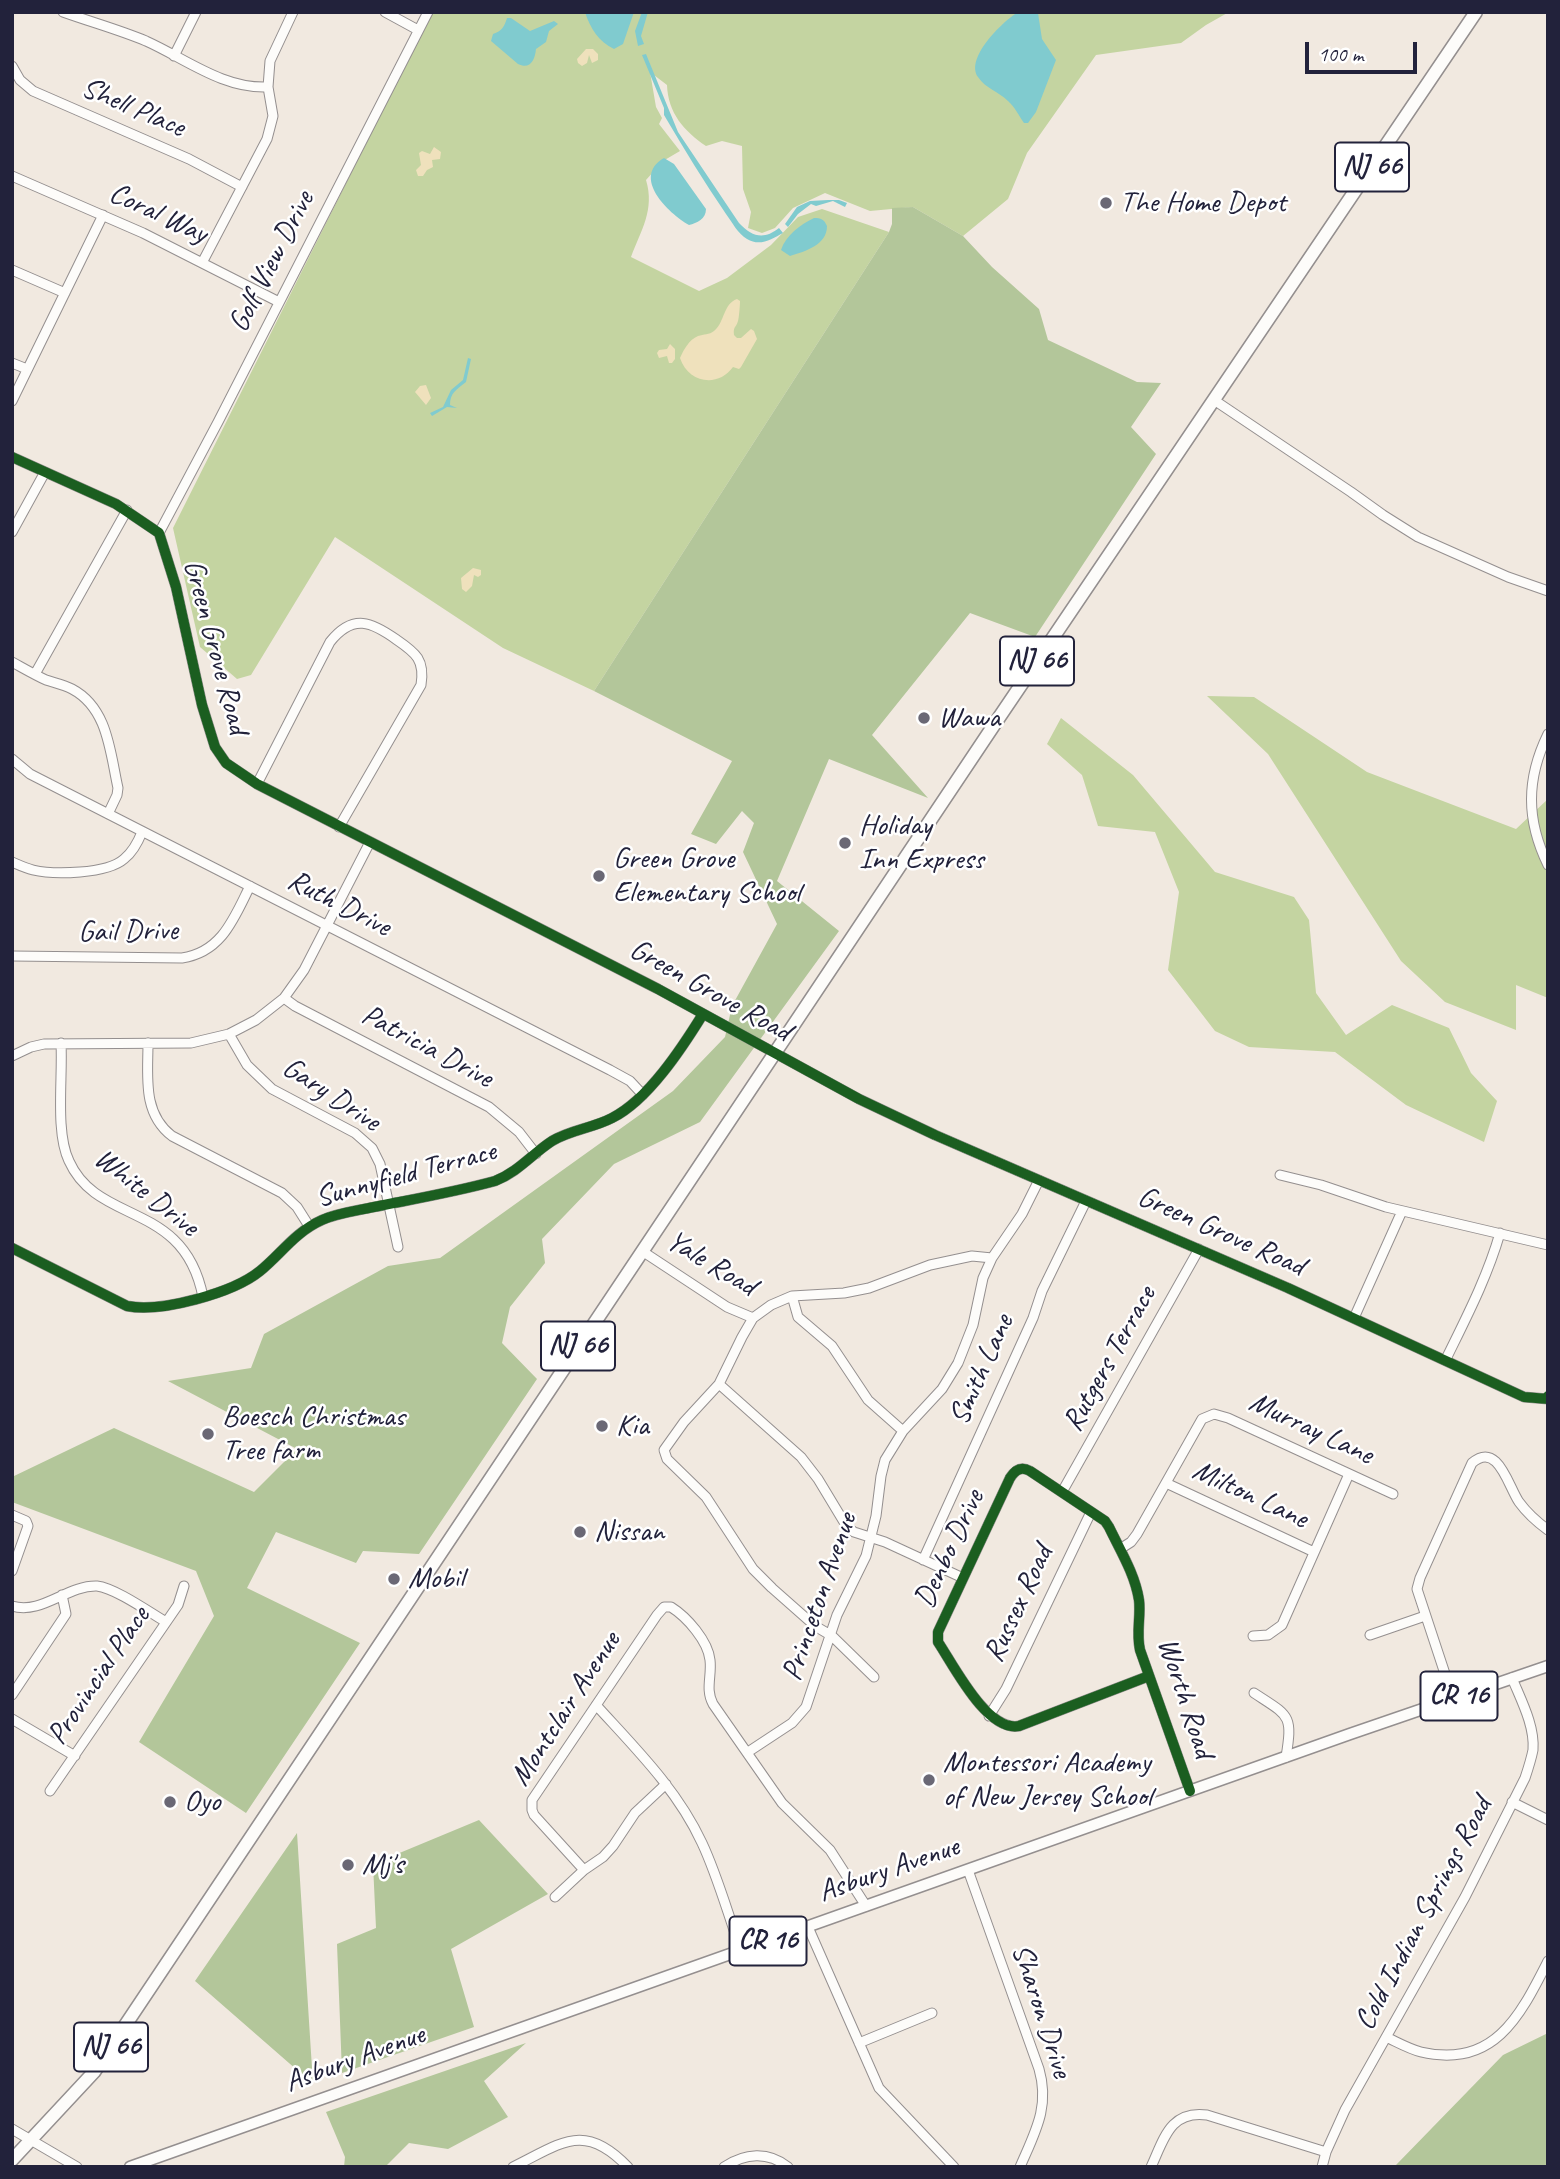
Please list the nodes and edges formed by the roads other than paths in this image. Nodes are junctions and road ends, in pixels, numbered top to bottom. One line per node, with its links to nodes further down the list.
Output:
1 (63, 12): 8 (street)
2 (196, 12): 8 (street)
3 (293, 12): 10 (street)
4 (385, 12): 7 (street)
5 (428, 12): 7 (street, Golf View Drive)
6 (1476, 12): 20 (highway, NJ 66)
7 (418, 30): 17 (street, Golf View Drive)
8 (174, 55): 10 (street)
9 (12, 66): 12 (street, Shell Place)
10 (268, 87): 12 (street)
11 (12, 176): 13 (street, Coral Way)
12 (242, 187): 14 (street)
13 (103, 215): 14 (street, Coral Way); 16 (street)
14 (203, 261): 17 (street, Coral Way)
15 (12, 270): 16 (street)
16 (65, 293): 19 (street)
17 (279, 302): 26 (street, Golf View Drive)
18 (12, 363): 19 (street)
19 (27, 369): 21 (street)
20 (1214, 400): 27 (street); 47 (highway, NJ 66)
21 (12, 401)
22 (12, 457): 23 (street, Green Grove Road)
23 (45, 472): 24 (street, Green Grove Road); 25 (street)
24 (127, 510): 26 (street, Green Grove Road); 29 (street)
25 (12, 532)
26 (159, 533): 32 (street, Green Grove Road)
27 (1548, 591)
28 (12, 662): 29 (street)
29 (34, 674): 33 (street)
30 (1548, 734): 38 (street)
31 (12, 758): 33 (street, Ruth Drive)
32 (257, 784): 34 (street, Green Grove Road); 34 (street)
33 (108, 814): 35 (street, Ruth Drive)
34 (339, 827): 36 (street, Green Grove Road)
35 (142, 832): 37 (street); 39 (street, Ruth Drive)
36 (370, 842): 40 (street); 43 (street, Green Grove Road)
37 (12, 862)
38 (1548, 865)
39 (250, 886): 40 (street, Ruth Drive); 41 (street, Gail Drive)
40 (327, 926): 42 (street); 49 (street, Ruth Drive)
41 (12, 956)
42 (284, 998): 44 (street); 50 (street, Patricia Drive)
43 (703, 1014): 47 (street, Green Grove Road); 49 (street, Sunnyfield Terrace)
44 (229, 1034): 45 (street); 54 (street, Gary Drive)
45 (148, 1043): 46 (street); 56 (street)
46 (61, 1044): 48 (street); 65 (street, White Drive)
47 (773, 1053): 52 (street, Green Grove Road); 62 (highway, NJ 66)
48 (12, 1056)
49 (643, 1095): 50 (street, Sunnyfield Terrace)
50 (536, 1154): 54 (street, Sunnyfield Terrace)
51 (1280, 1175): 55 (street)
52 (1039, 1180): 53 (street, Green Grove Road); 63 (street, Princeton Avenue)
53 (1086, 1200): 61 (street, Green Grove Road); 84 (street, Smith Lane)
54 (388, 1204): 56 (street, Sunnyfield Terrace); 60 (street, Sunnyfield Terrace)
55 (1402, 1211): 57 (street); 67 (street)
56 (309, 1226): 65 (street, Sunnyfield Terrace)
57 (1500, 1233): 58 (street); 68 (street)
58 (1548, 1245)
59 (12, 1248): 65 (street, Sunnyfield Terrace)
60 (398, 1248)
61 (1199, 1249): 67 (street, Green Grove Road); 76 (street, Rutgers Terrace)
62 (642, 1251): 66 (street, Yale Road); 124 (highway, NJ 66)
63 (992, 1258): 64 (street); 72 (street, Princeton Avenue)
64 (792, 1296): 66 (street); 72 (street)
65 (203, 1297)
66 (753, 1318): 69 (street)
67 (1354, 1318): 68 (street, Green Grove Road)
68 (1446, 1359): 70 (street, Green Grove Road)
69 (719, 1384): 81 (street); 93 (street)
70 (1548, 1398): 71 (street, Green Grove Road)
71 (1548, 1406)
72 (903, 1431): 81 (street, Princeton Avenue)
73 (1018, 1469): 76 (street, Worth Road); 86 (street, Denbo Drive)
74 (1349, 1474): 75 (street, Murray Lane); 77 (street, Murray Lane); 83 (street)
75 (1166, 1483): 82 (street); 83 (street, Milton Lane)
76 (1062, 1492): 78 (street, Worth Road)
77 (1393, 1493)
78 (1091, 1512): 82 (street, Worth Road); 103 (street, Russex Road)
79 (12, 1515): 85 (street)
80 (1548, 1530): 90 (street)
81 (870, 1536): 84 (street); 93 (street, Princeton Avenue)
82 (1120, 1549): 97 (street, Worth Road)
83 (1314, 1552): 94 (street)
84 (923, 1560): 86 (street)
85 (12, 1571)
86 (963, 1578): 103 (street, Denbo Drive)
87 (184, 1586): 91 (street, Provincial Place)
88 (62, 1595): 89 (street); 91 (street); 100 (street)
89 (12, 1606)
90 (1424, 1616): 92 (street); 101 (street)
91 (166, 1622): 106 (street, Provincial Place)
92 (1370, 1635)
93 (832, 1636): 96 (street); 105 (street, Princeton Avenue)
94 (1253, 1636)
95 (1548, 1666): 98 (main road, Asbury Avenue / CR 16)
96 (874, 1676)
97 (1149, 1676): 103 (street); 110 (street, Worth Road)
98 (1512, 1678): 101 (main road, Asbury Avenue / CR 16); 111 (street, Cold Indian Springs Road)
99 (1254, 1693): 107 (street)
100 (12, 1695)
101 (1453, 1698): 107 (main road, Asbury Avenue / CR 16)
102 (596, 1706): 105 (street, Montclair Avenue); 108 (street); 113 (street, Montclair Avenue)
103 (989, 1716)
104 (12, 1719): 106 (street)
105 (748, 1752): 116 (street)
106 (75, 1756): 109 (street, Provincial Place)
107 (1286, 1757): 110 (main road, Asbury Avenue / CR 16)
108 (666, 1784): 113 (street); 118 (street)
109 (50, 1791)
110 (1190, 1791): 114 (main road, Asbury Avenue / CR 16)
111 (1513, 1802): 112 (street); 121 (street, Cold Indian Springs Road)
112 (1548, 1820)
113 (584, 1870): 115 (street)
114 (968, 1870): 116 (main road, Asbury Avenue / CR 16); 135 (street, Sharon Drive)
115 (555, 1896)
116 (866, 1906): 117 (main road, Asbury Avenue / CR 16)
117 (808, 1927): 118 (main road, Asbury Avenue / CR 16); 122 (street)
118 (741, 1950): 129 (main road, Asbury Avenue / CR 16)
119 (1548, 1961): 121 (street)
120 (932, 2012): 122 (street)
121 (1386, 2037): 125 (street, Cold Indian Springs Road)
122 (859, 2043): 134 (street)
123 (12, 2129): 124 (street)
124 (30, 2139): 126 (highway, NJ 66); 127 (highway, NJ 66); 128 (street)
125 (1326, 2152): 136 (street); 137 (street, Cold Indian Springs Road)
126 (12, 2154)
127 (12, 2160)
128 (77, 2167)
129 (130, 2167)
130 (513, 2167): 131 (street)
131 (628, 2167)
132 (724, 2167): 133 (street)
133 (788, 2167)
134 (954, 2167)
135 (1020, 2167)
136 (1151, 2167)
137 (1322, 2167)

